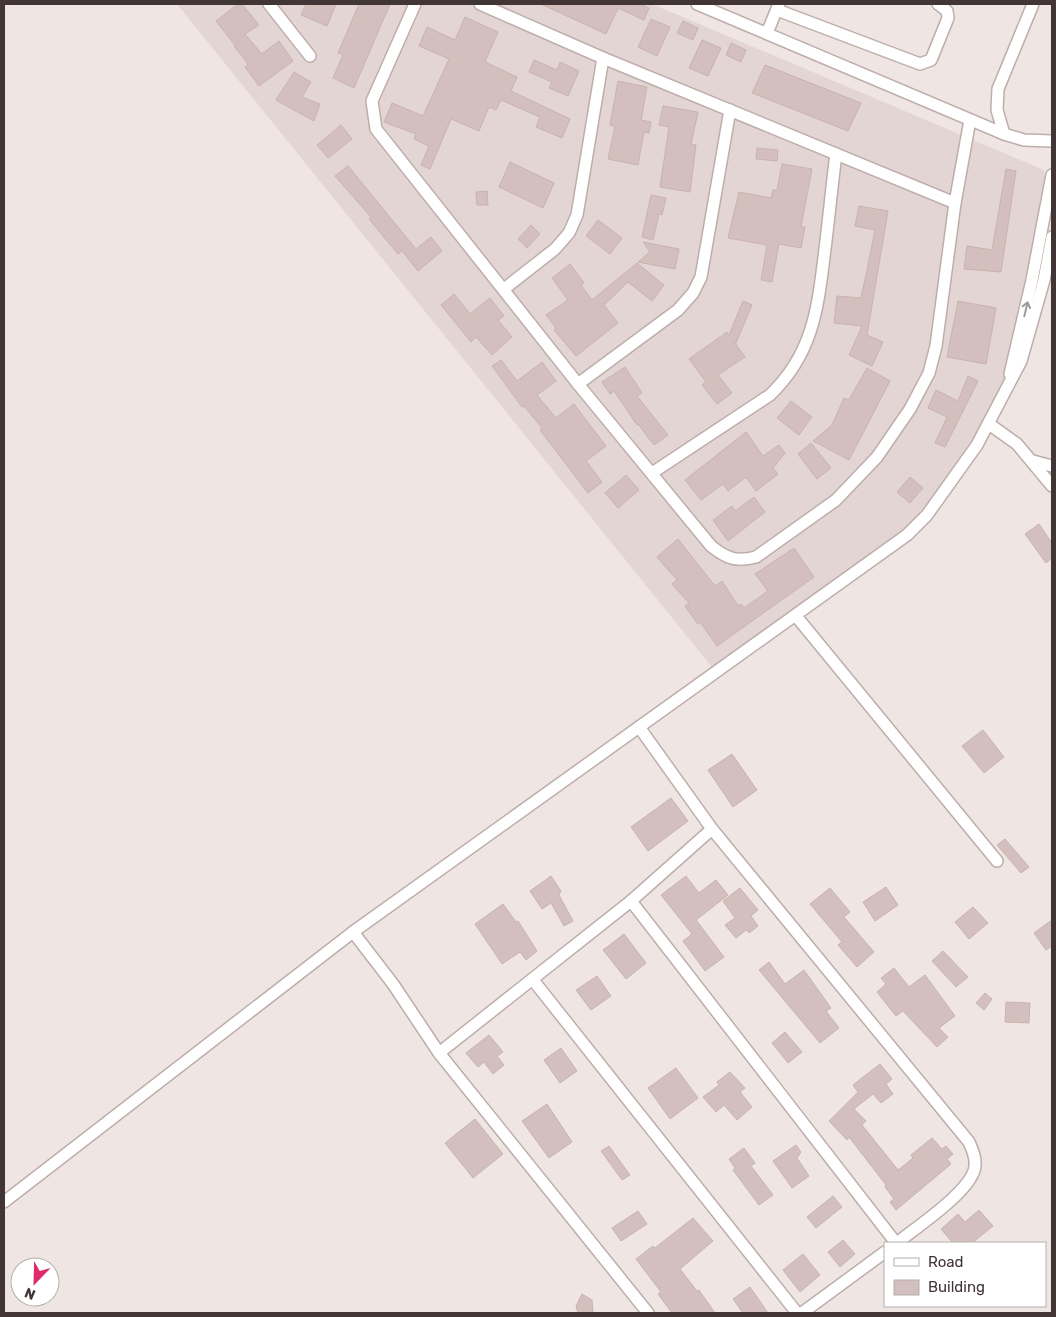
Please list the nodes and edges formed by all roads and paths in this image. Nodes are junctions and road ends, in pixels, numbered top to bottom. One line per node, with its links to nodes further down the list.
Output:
1 (270, 4): 8 (street)
2 (415, 4): 20 (street)
3 (480, 4): 11 (street)
4 (697, 4): 9 (street)
5 (938, 4): 7 (street)
6 (1033, 4): 14 (street)
7 (778, 7): 9 (street)
8 (280, 9): 10 (street)
9 (767, 33): 13 (street)
10 (310, 56)
11 (602, 58): 12 (street); 20 (street)
12 (730, 110): 16 (street); 21 (street)
13 (970, 120): 14 (street); 18 (street)
14 (1004, 134): 15 (street)
15 (1052, 141)
16 (836, 154): 18 (street); 26 (street)
17 (1052, 175): 22 (street, one-way to 17)
18 (955, 203): 26 (street)
19 (1052, 237): 22 (street)
20 (504, 289): 21 (street)
21 (578, 384): 26 (street)
22 (1006, 390): 23 (street)
23 (989, 424): 24 (street); 28 (street)
24 (1033, 461): 25 (street); 27 (street)
25 (1052, 466)
26 (652, 473)
27 (1052, 486)
28 (796, 616): 29 (street); 31 (street)
29 (638, 727): 30 (street); 33 (street)
30 (712, 829): 32 (street); 38 (street)
31 (997, 861)
32 (632, 901): 34 (street); 37 (street)
33 (353, 932): 35 (street); 36 (street)
34 (533, 980): 35 (street); 41 (street)
35 (440, 1053): 40 (street)
36 (4, 1202)
37 (895, 1242)
38 (897, 1242)
39 (884, 1253): 42 (street)
40 (648, 1313)
41 (797, 1313)
42 (802, 1313)

